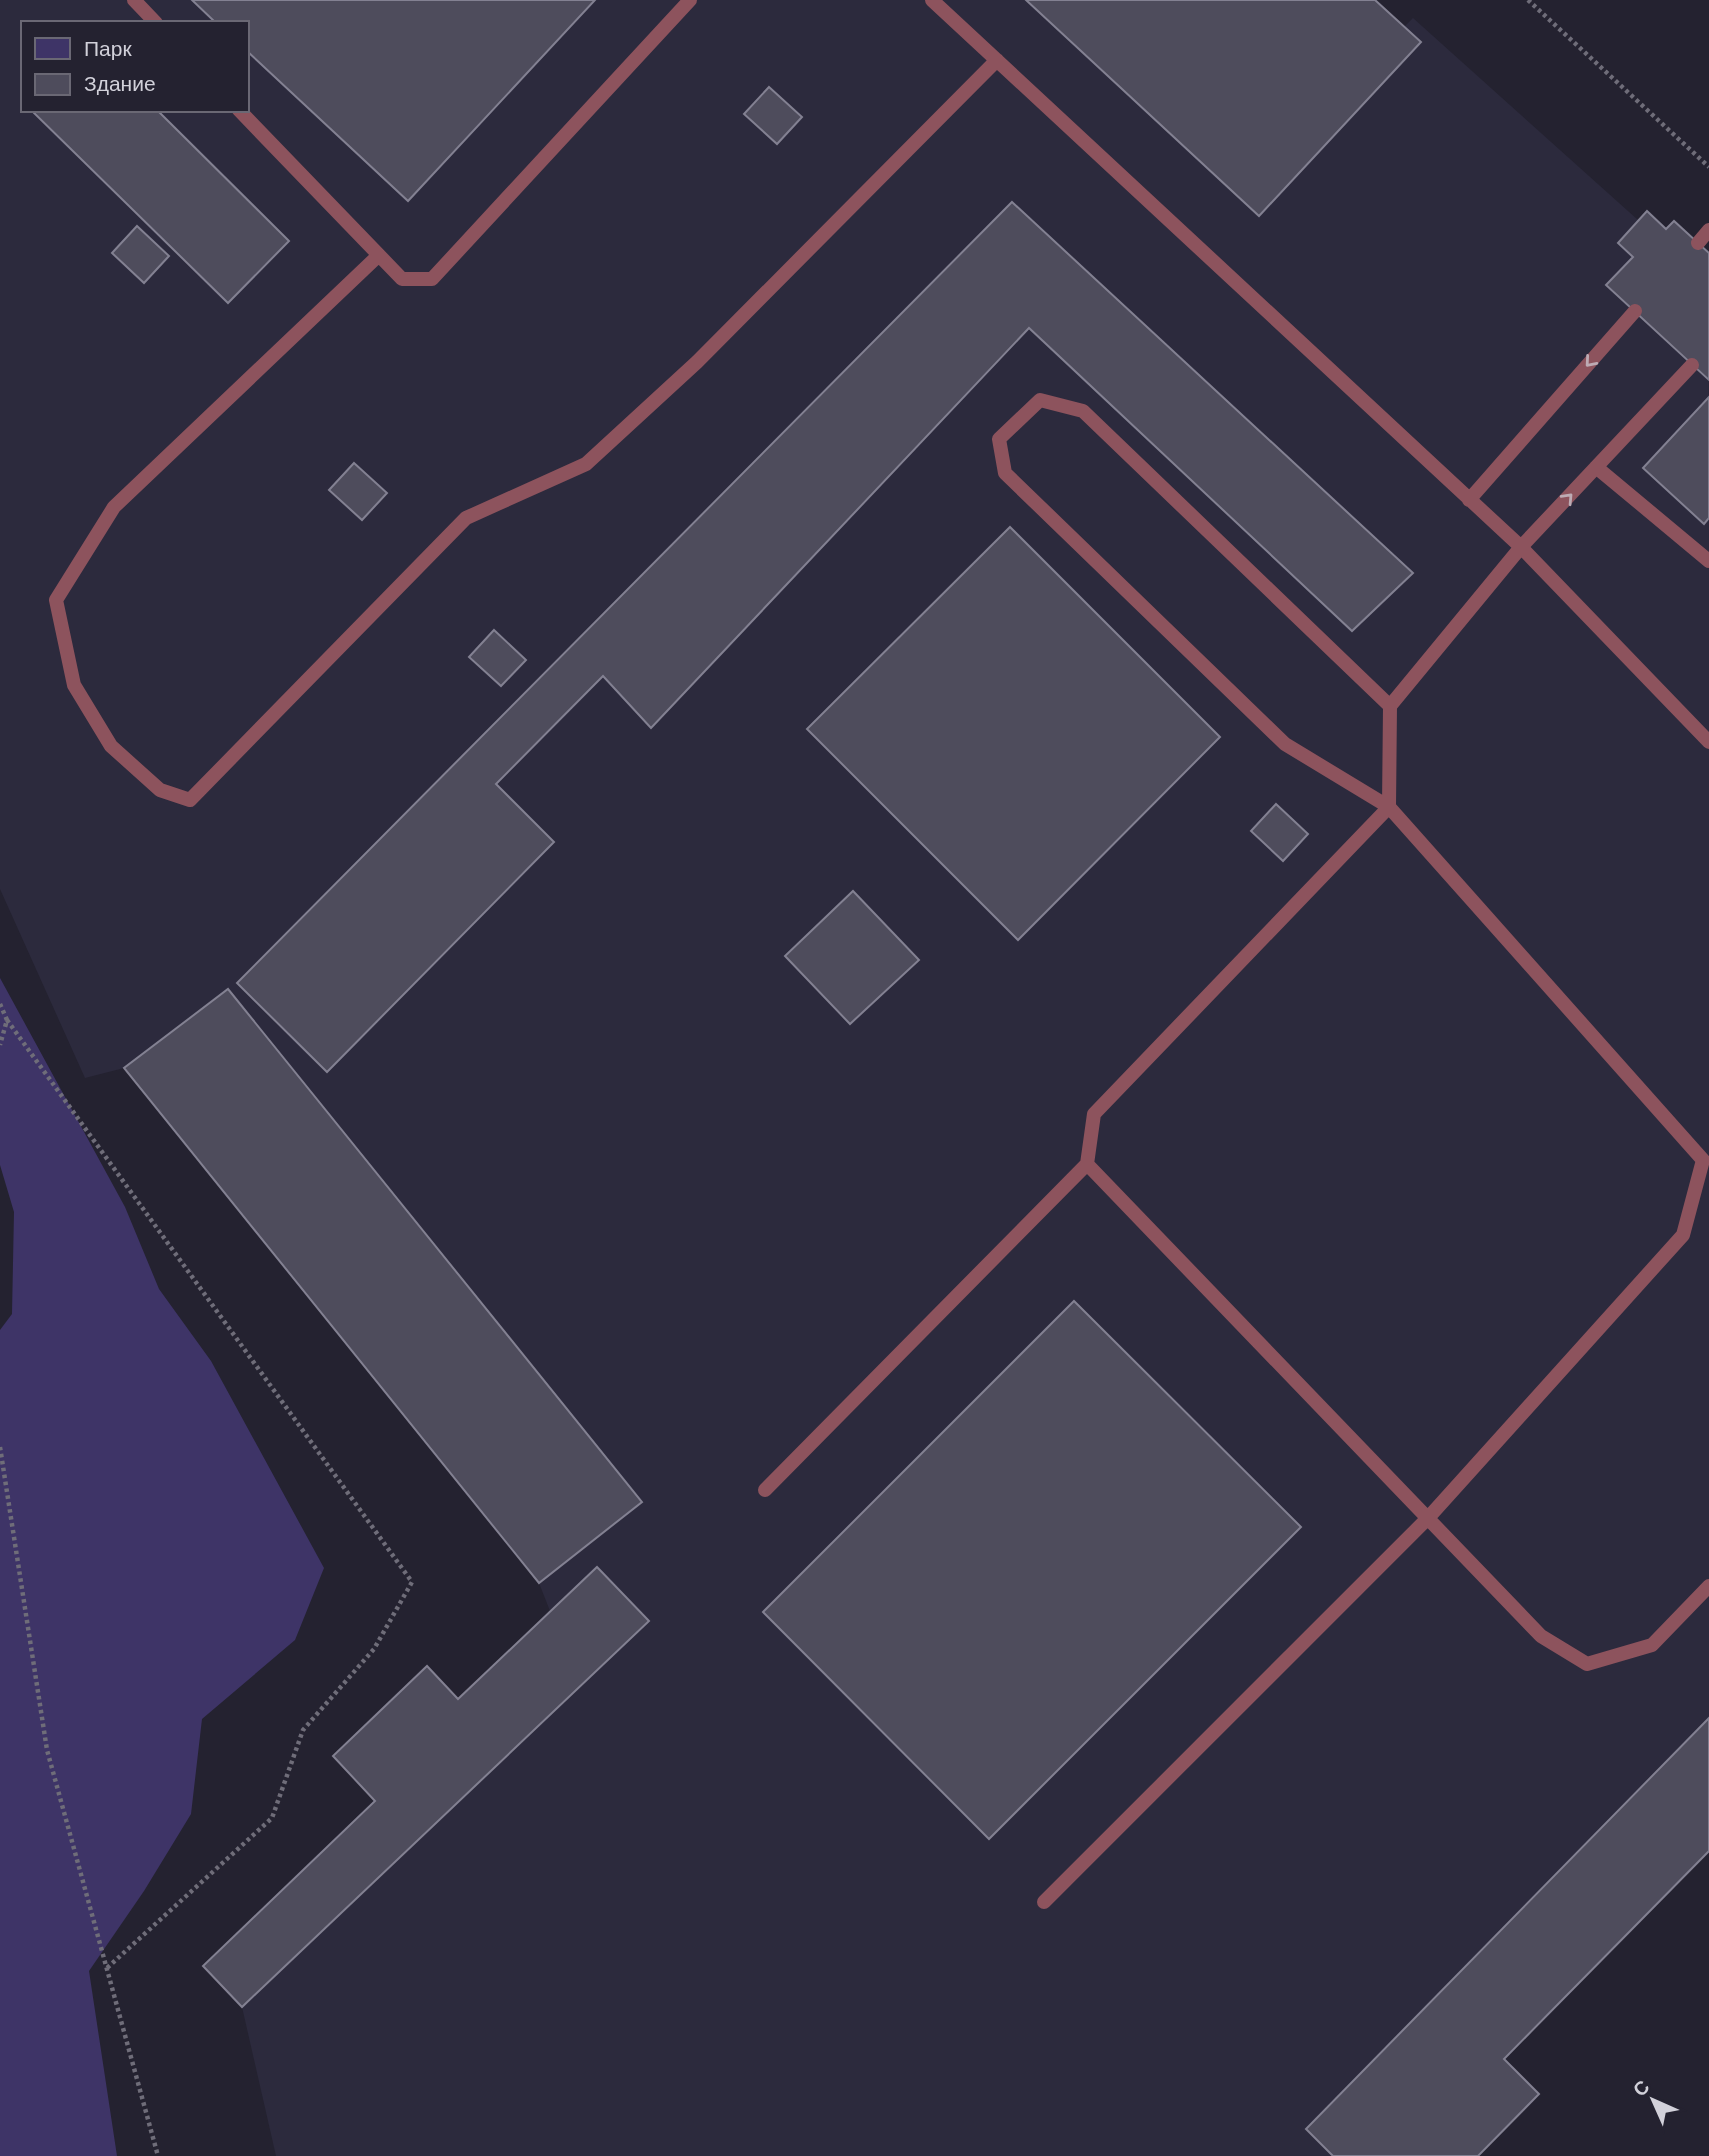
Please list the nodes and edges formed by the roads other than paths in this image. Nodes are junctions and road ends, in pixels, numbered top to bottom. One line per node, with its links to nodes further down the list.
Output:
1 (134, 0): 4 (lane)
2 (690, 0): 9 (lane)
3 (932, 0): 5 (lane)
4 (154, 21)
5 (996, 60): 9 (lane); 13 (lane)
6 (242, 112): 9 (lane)
7 (1709, 230): 8 (lane)
8 (1698, 243)
9 (379, 255)
10 (1635, 311): 13 (lane, one-way to 13)
11 (1692, 365): 12 (lane)
12 (1596, 467): 14 (lane, one-way to 12); 15 (lane)
13 (1469, 500): 14 (lane)
14 (1521, 547): 16 (lane); 17 (lane)
15 (1709, 561)
16 (1390, 706): 18 (lane); 18 (lane)
17 (1709, 742)
18 (1389, 807): 19 (lane); 21 (lane)
19 (1087, 1164): 20 (lane); 21 (lane)
20 (765, 1490)
21 (1428, 1518): 22 (lane); 23 (lane)
22 (1709, 1586)
23 (1044, 1902)

